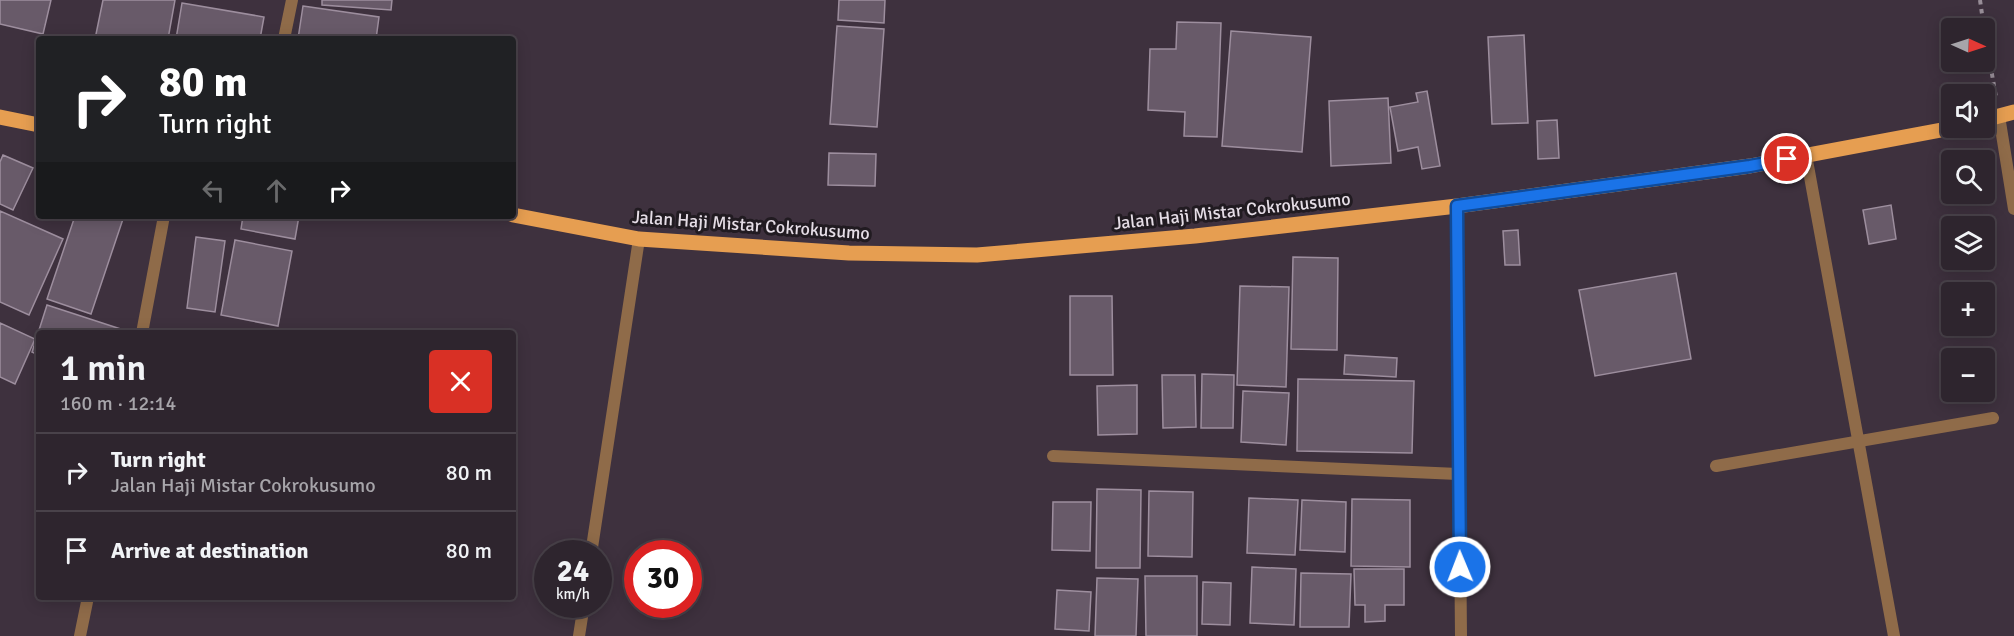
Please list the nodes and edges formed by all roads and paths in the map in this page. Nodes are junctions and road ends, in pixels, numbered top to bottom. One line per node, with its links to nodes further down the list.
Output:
1 (292, 0): 4 (street)
2 (1980, 0): 3 (path)
3 (1982, 18)
4 (285, 36)
5 (2014, 112): 6 (main road)
6 (1995, 117)
7 (1, 120): 8 (main road)
8 (36, 125)
9 (1941, 130): 11 (main road, Jalan Haji Mistar Cokrokusumo)
10 (1995, 130): 13 (street)
11 (1806, 155): 12 (main road, Jalan Haji Mistar Cokrokusumo); 19 (street)
12 (1457, 206): 16 (main road, Jalan Haji Mistar Cokrokusumo); 22 (street)
13 (2014, 209)
14 (516, 216): 16 (main road, Jalan Haji Mistar Cokrokusumo)
15 (163, 219): 17 (street)
16 (639, 239): 23 (street)
17 (143, 330)
18 (1993, 418): 19 (street)
19 (1859, 442): 21 (street); 29 (street)
20 (1053, 456): 22 (street)
21 (1716, 466)
22 (1458, 474): 28 (street)
23 (593, 540)
24 (87, 600): 26 (street)
25 (582, 618): 27 (street)
26 (80, 636)
27 (579, 636)
28 (1461, 636)
29 (1894, 636)

